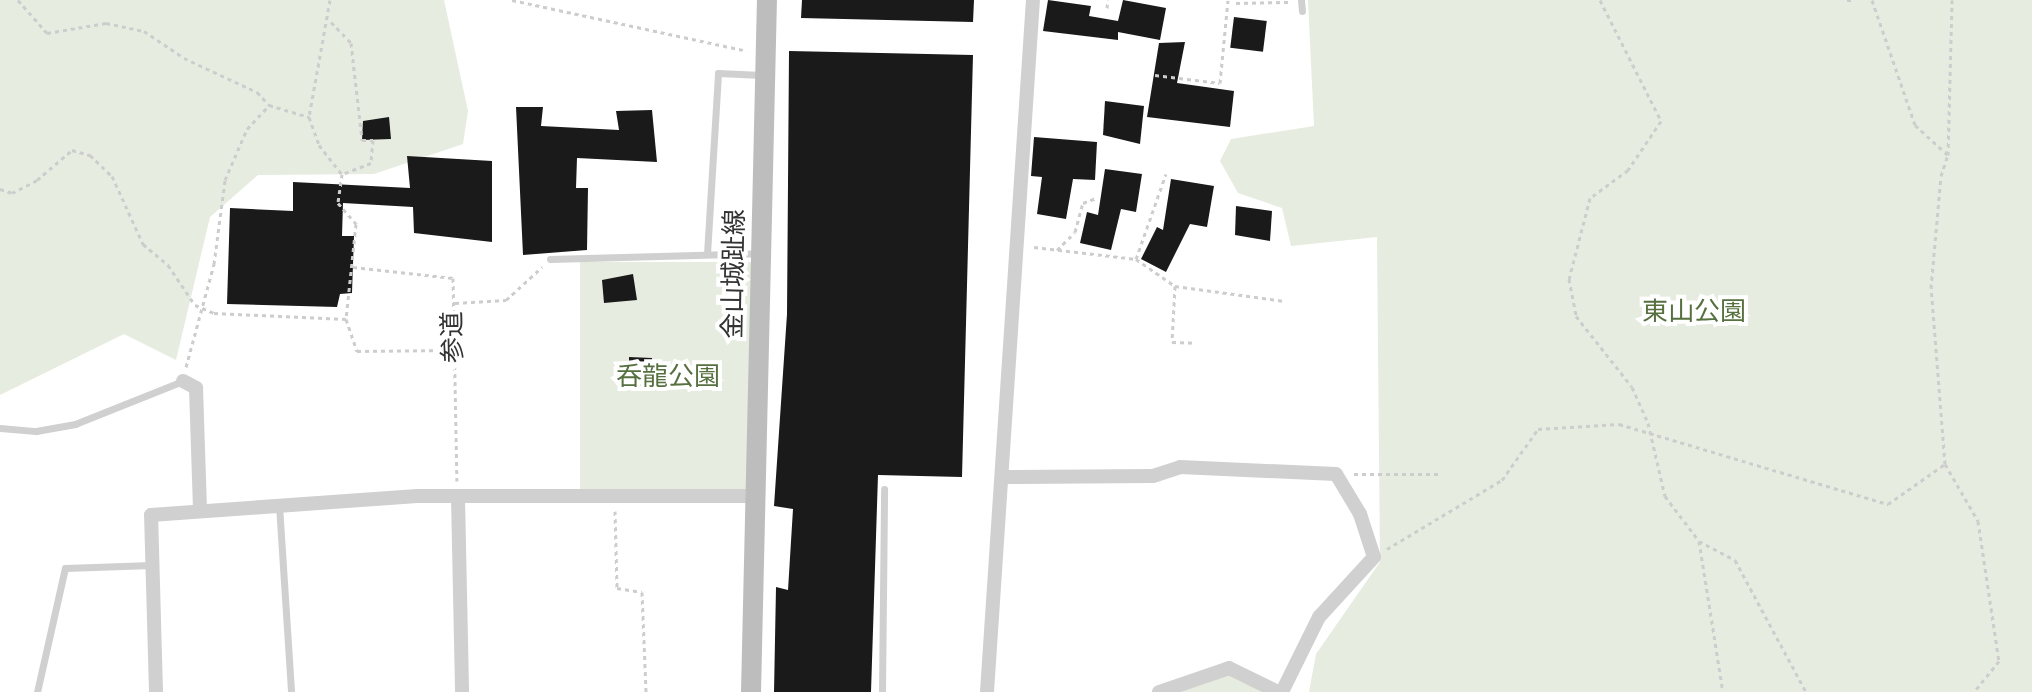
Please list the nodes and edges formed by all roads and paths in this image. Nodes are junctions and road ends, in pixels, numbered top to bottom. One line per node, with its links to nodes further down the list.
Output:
1 (18, 0): 17 (path)
2 (330, 0): 14 (path)
3 (512, 0): 15 (path)
4 (767, 0): 15 (main road, 金山城趾線)
5 (1033, 0): 24 (street)
6 (1108, 0): 13 (path)
7 (1228, 0): 16 (path)
8 (1600, 0): 40 (path)
9 (1872, 0): 19 (path)
10 (1952, 0): 19 (path)
11 (1236, 3): 12 (path)
12 (1301, 4)
13 (1107, 8)
14 (330, 20): 18 (path); 20 (path)
15 (765, 65): 26 (main road, 金山城趾線); 27 (lane)
16 (1155, 75)
17 (269, 105): 18 (path); 34 (path)
18 (309, 117): 20 (path)
19 (1948, 155): 41 (path)
20 (342, 174): 30 (path)
21 (1166, 174): 29 (path)
22 (0, 189): 34 (path)
23 (1096, 198): 25 (path)
24 (1019, 245): 25 (path); 44 (street)
25 (1057, 250): 29 (path)
26 (761, 253): 27 (lane); 47 (main road, 金山城趾線)
27 (707, 254): 28 (lane)
28 (550, 259): 33 (path)
29 (1136, 259): 31 (path)
30 (353, 267): 33 (path, 参道); 35 (path)
31 (1175, 286): 32 (path); 36 (path)
32 (1284, 301)
33 (453, 303): 37 (path, 参道)
34 (202, 308): 35 (path); 38 (path)
35 (346, 319): 37 (path)
36 (1196, 343)
37 (453, 350): 48 (path, 参道)
38 (183, 381): 39 (lane); 50 (street)
39 (0, 428)
40 (1650, 435): 41 (path); 51 (path); 52 (path)
41 (1945, 464): 66 (path)
42 (1336, 474): 43 (path); 44 (street); 52 (street)
43 (1438, 474)
44 (1005, 477): 61 (street)
45 (884, 489): 60 (lane)
46 (615, 495): 47 (street); 48 (street); 58 (path)
47 (756, 496): 59 (main road, 金山城趾線)
48 (458, 497): 49 (street); 57 (street)
49 (278, 502): 50 (street); 56 (lane)
50 (200, 510): 53 (street)
51 (1699, 541): 64 (path); 65 (path)
52 (1374, 557): 63 (street)
53 (152, 565): 54 (lane); 55 (street)
54 (37, 692)
55 (156, 692)
56 (291, 692)
57 (462, 692)
58 (646, 692)
59 (751, 692)
60 (882, 692)
61 (987, 692)
62 (1159, 692): 63 (street)
63 (1280, 692)
64 (1723, 692)
65 (1806, 692)
66 (1974, 692)

